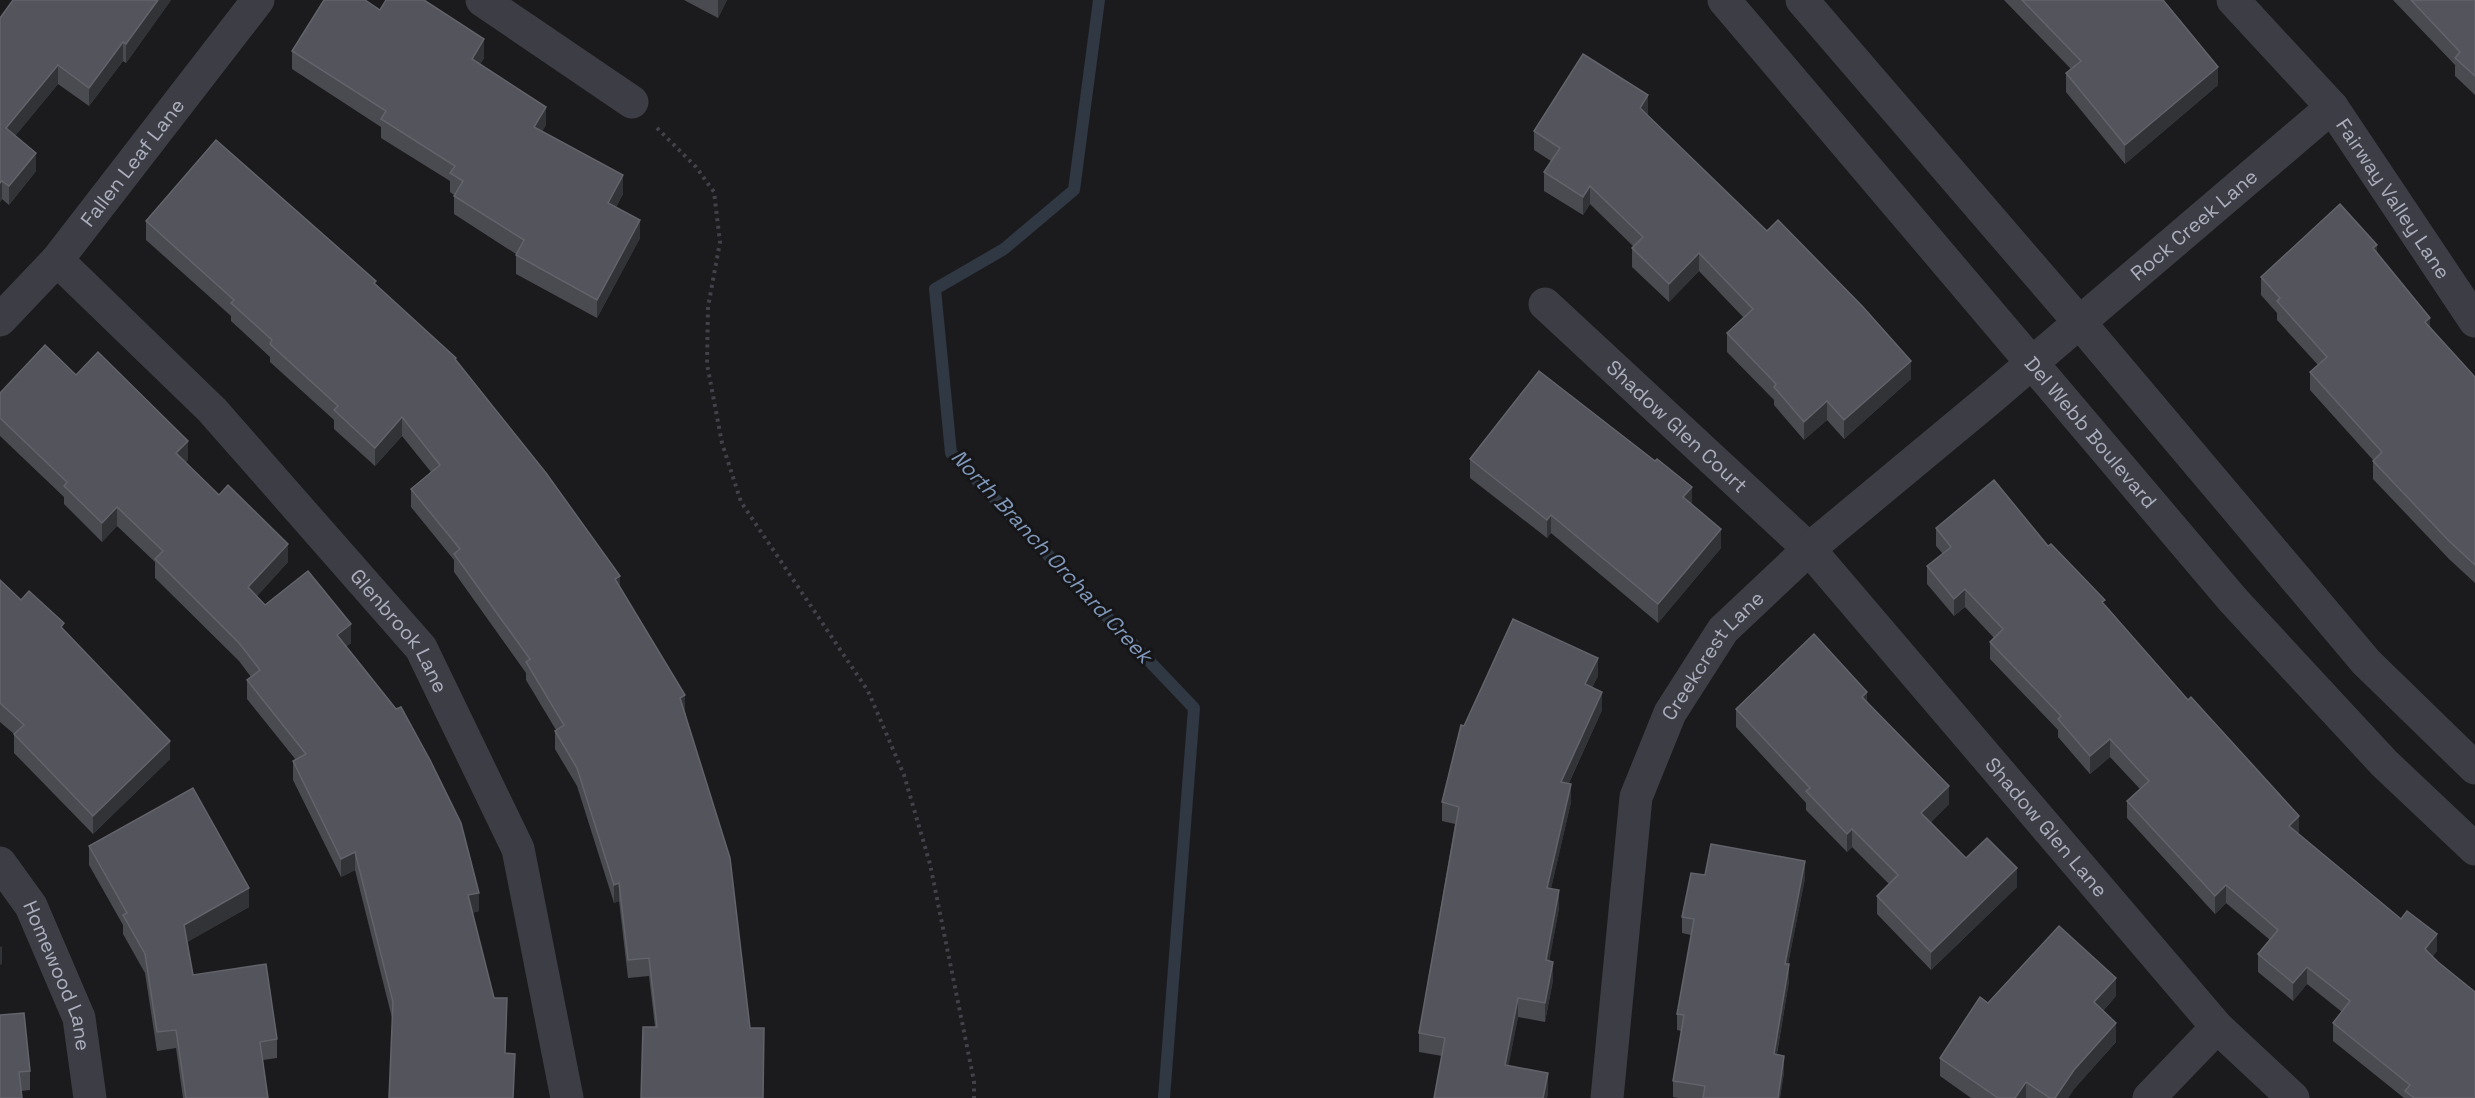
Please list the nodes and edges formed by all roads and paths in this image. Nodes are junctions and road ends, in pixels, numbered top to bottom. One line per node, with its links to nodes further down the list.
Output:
1 (258, 0): 8 (street, Fallen Leaf Lane)
2 (482, 0): 6 (street)
3 (1724, 0): 12 (street, Del Webb Boulevard)
4 (1802, 0): 12 (street, Del Webb Boulevard)
5 (2233, 0): 7 (street, Fairway Valley Lane)
6 (632, 102): 20 (path)
7 (2331, 107): 11 (street, Fairway Valley Lane); 12 (street, Rock Creek Lane)
8 (57, 260): 10 (street, Fallen Leaf Lane); 19 (street, Glenbrook Lane)
9 (1545, 304): 13 (street, Shadow Glen Court)
10 (0, 320)
11 (2475, 321)
12 (2056, 343): 13 (street, Creekcrest Lane); 14 (street, Del Webb Boulevard); 15 (street, Del Webb Boulevard)
13 (1809, 549): 17 (street, Shadow Glen Lane); 21 (street, Creekcrest Lane)
14 (2475, 768)
15 (2475, 849)
16 (0, 863): 18 (street, Homewood Lane)
17 (2217, 1027): 22 (street); 23 (street, Shadow Glen Lane)
18 (90, 1098)
19 (567, 1098)
20 (974, 1098)
21 (1607, 1098)
22 (2149, 1098)
23 (2294, 1098)

